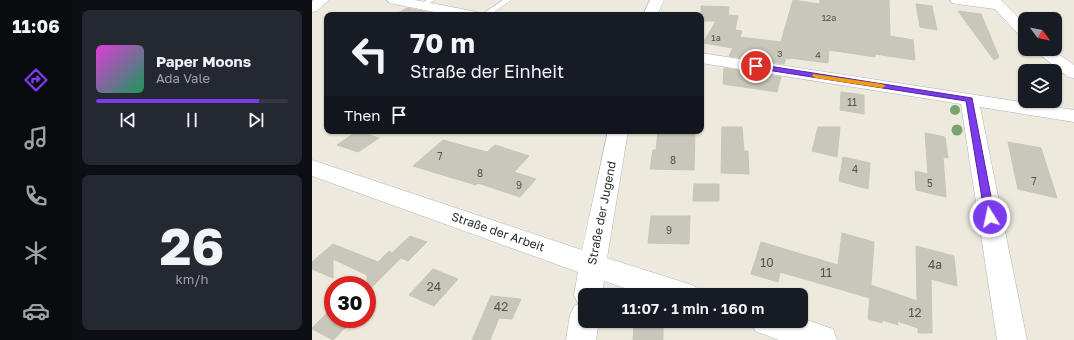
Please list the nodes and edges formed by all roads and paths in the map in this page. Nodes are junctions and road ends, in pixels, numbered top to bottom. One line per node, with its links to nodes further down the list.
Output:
1 (322, 0): 8 (street)
2 (394, 0): 7 (street)
3 (508, 0): 10 (lane)
4 (657, 0): 11 (street)
5 (957, 0): 6 (street)
6 (996, 2): 12 (street)
7 (427, 3): 9 (street)
8 (312, 8)
9 (461, 12)
10 (490, 12)
11 (651, 12)
12 (1018, 26)
13 (1051, 56): 15 (street)
14 (704, 58): 16 (street)
15 (1074, 73)
16 (969, 99): 17 (street); 27 (street)
17 (1074, 116)
18 (617, 134): 20 (street, Straße der Jugend)
19 (312, 168): 20 (street, Straße der Arbeit)
20 (593, 265): 21 (street, Straße der Jugend); 22 (street, Straße der Arbeit)
21 (589, 288)
22 (664, 288)
23 (583, 328): 25 (street)
24 (787, 328): 26 (street)
25 (581, 340)
26 (822, 340)
27 (1012, 340)

